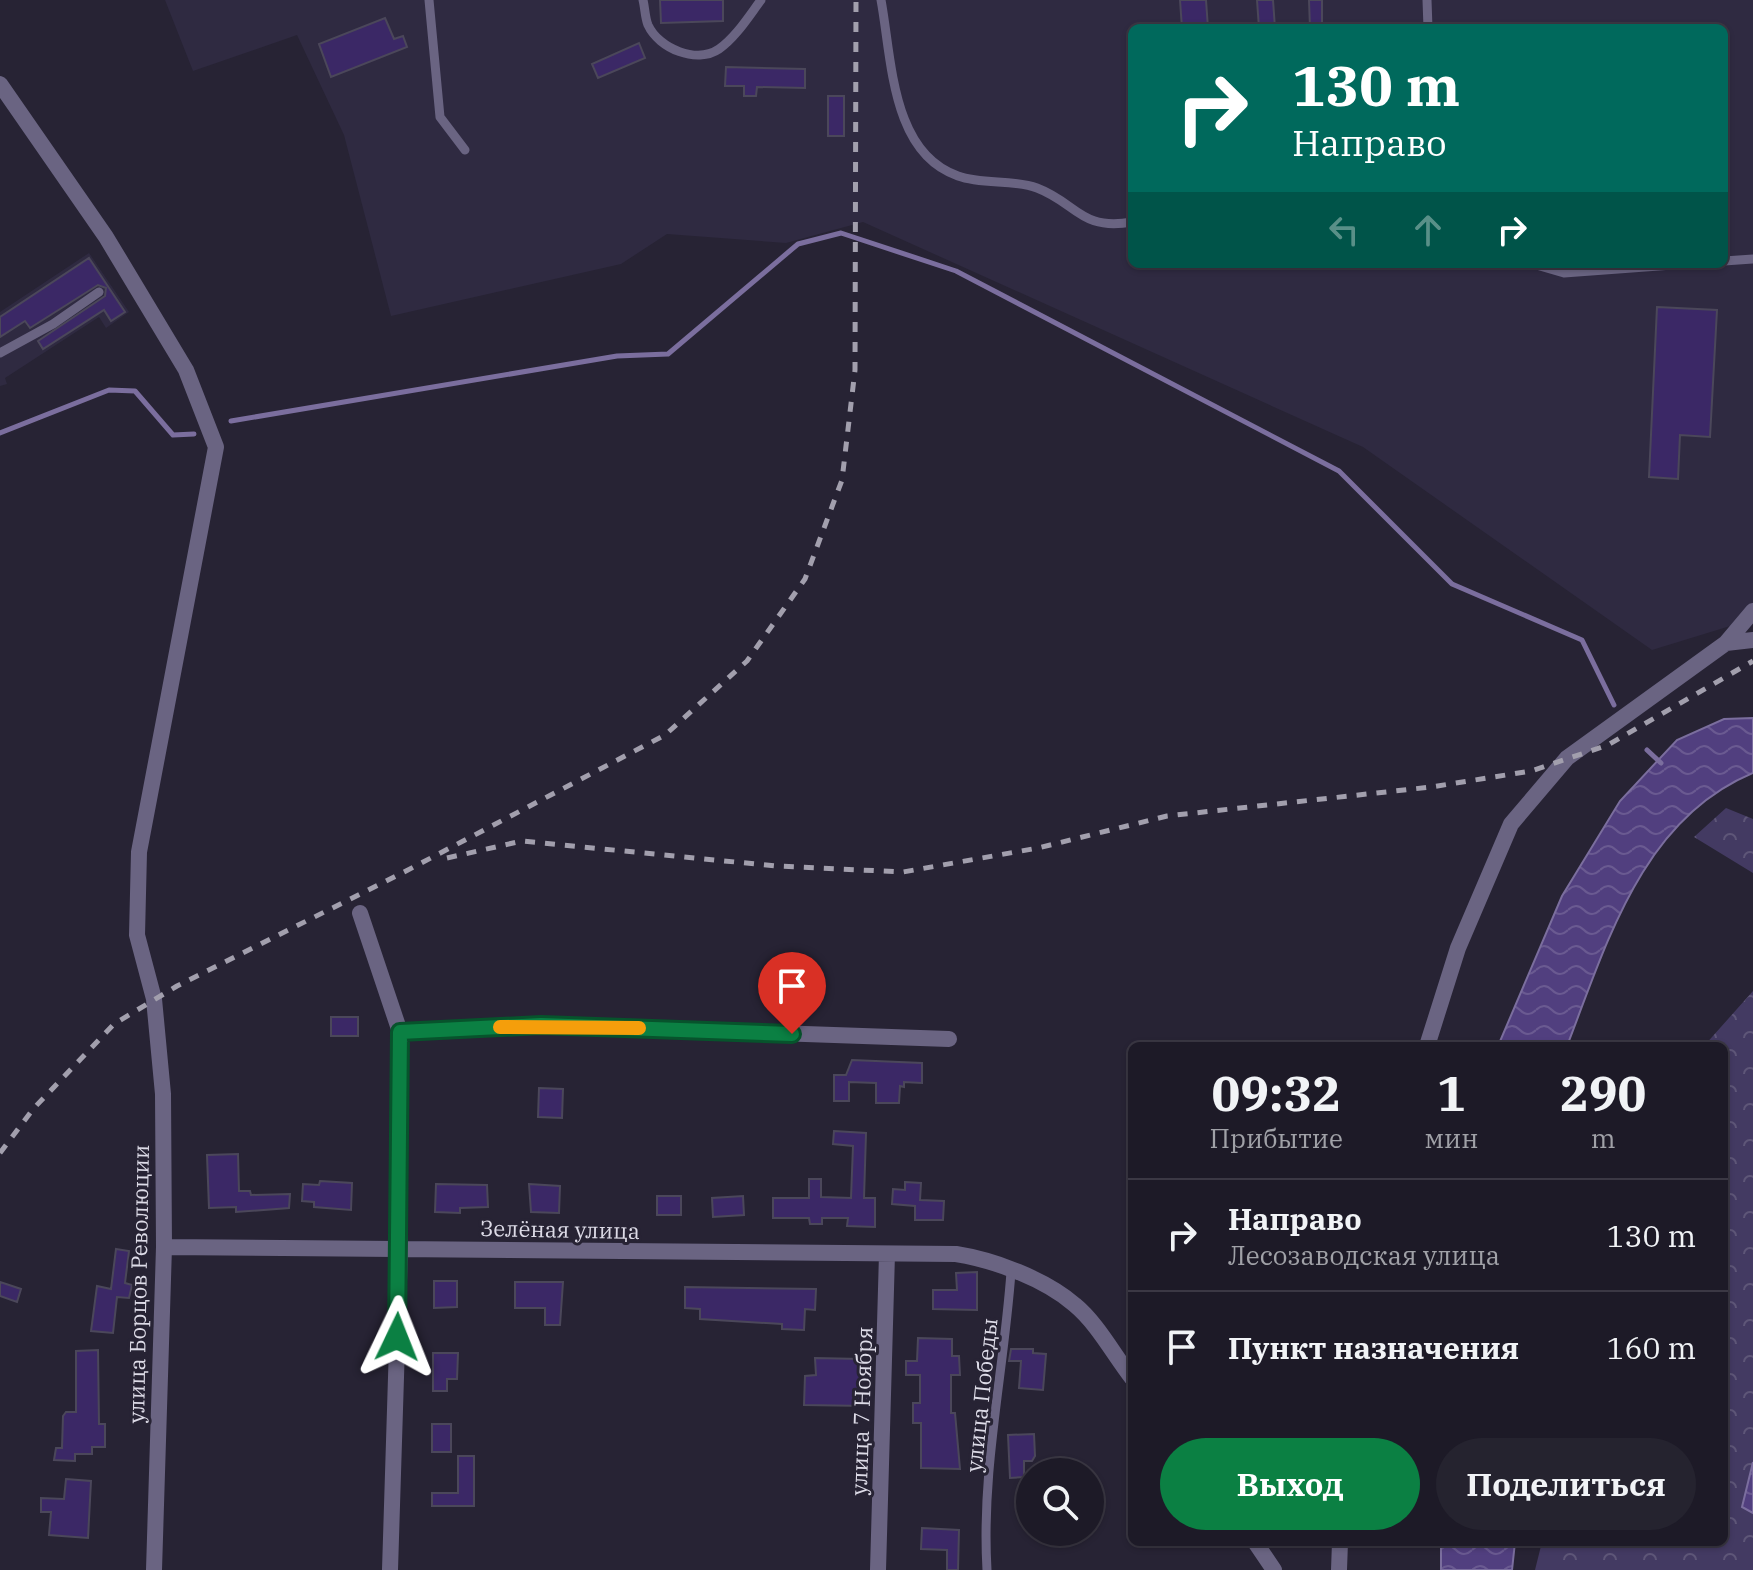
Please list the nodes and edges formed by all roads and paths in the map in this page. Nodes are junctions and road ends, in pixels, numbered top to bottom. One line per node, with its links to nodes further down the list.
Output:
1 (429, 0): 8 (lane)
2 (643, 0): 3 (lane)
3 (761, 0)
4 (881, 0): 9 (lane)
5 (1427, 0): 6 (lane)
6 (1428, 24)
7 (0, 84): 23 (street, улица Борцов Революции)
8 (465, 150)
9 (1128, 223)
10 (1753, 259): 11 (lane)
11 (1728, 261)
12 (1547, 268): 13 (lane)
13 (1632, 268)
14 (99, 292): 15 (lane)
15 (0, 353)
16 (1753, 611): 18 (street)
17 (1753, 640): 18 (street)
18 (1726, 643): 22 (street)
19 (360, 913): 20 (street)
20 (400, 1032): 21 (street); 24 (street)
21 (949, 1039)
22 (1428, 1042)
23 (164, 1247): 24 (street, Зелёная улица); 30 (street, улица Борцов Революции)
24 (400, 1249): 25 (street, Зелёная улица); 31 (street)
25 (887, 1254): 26 (street, Зелёная улица); 32 (street, улица 7 Ноября)
26 (1011, 1272): 27 (street, Зелёная улица); 33 (lane, улица Победы)
27 (1128, 1373)
28 (1258, 1546): 34 (street)
29 (1340, 1546): 35 (street)
30 (154, 1570)
31 (390, 1570)
32 (878, 1570)
33 (987, 1570)
34 (1274, 1570)
35 (1339, 1570)

